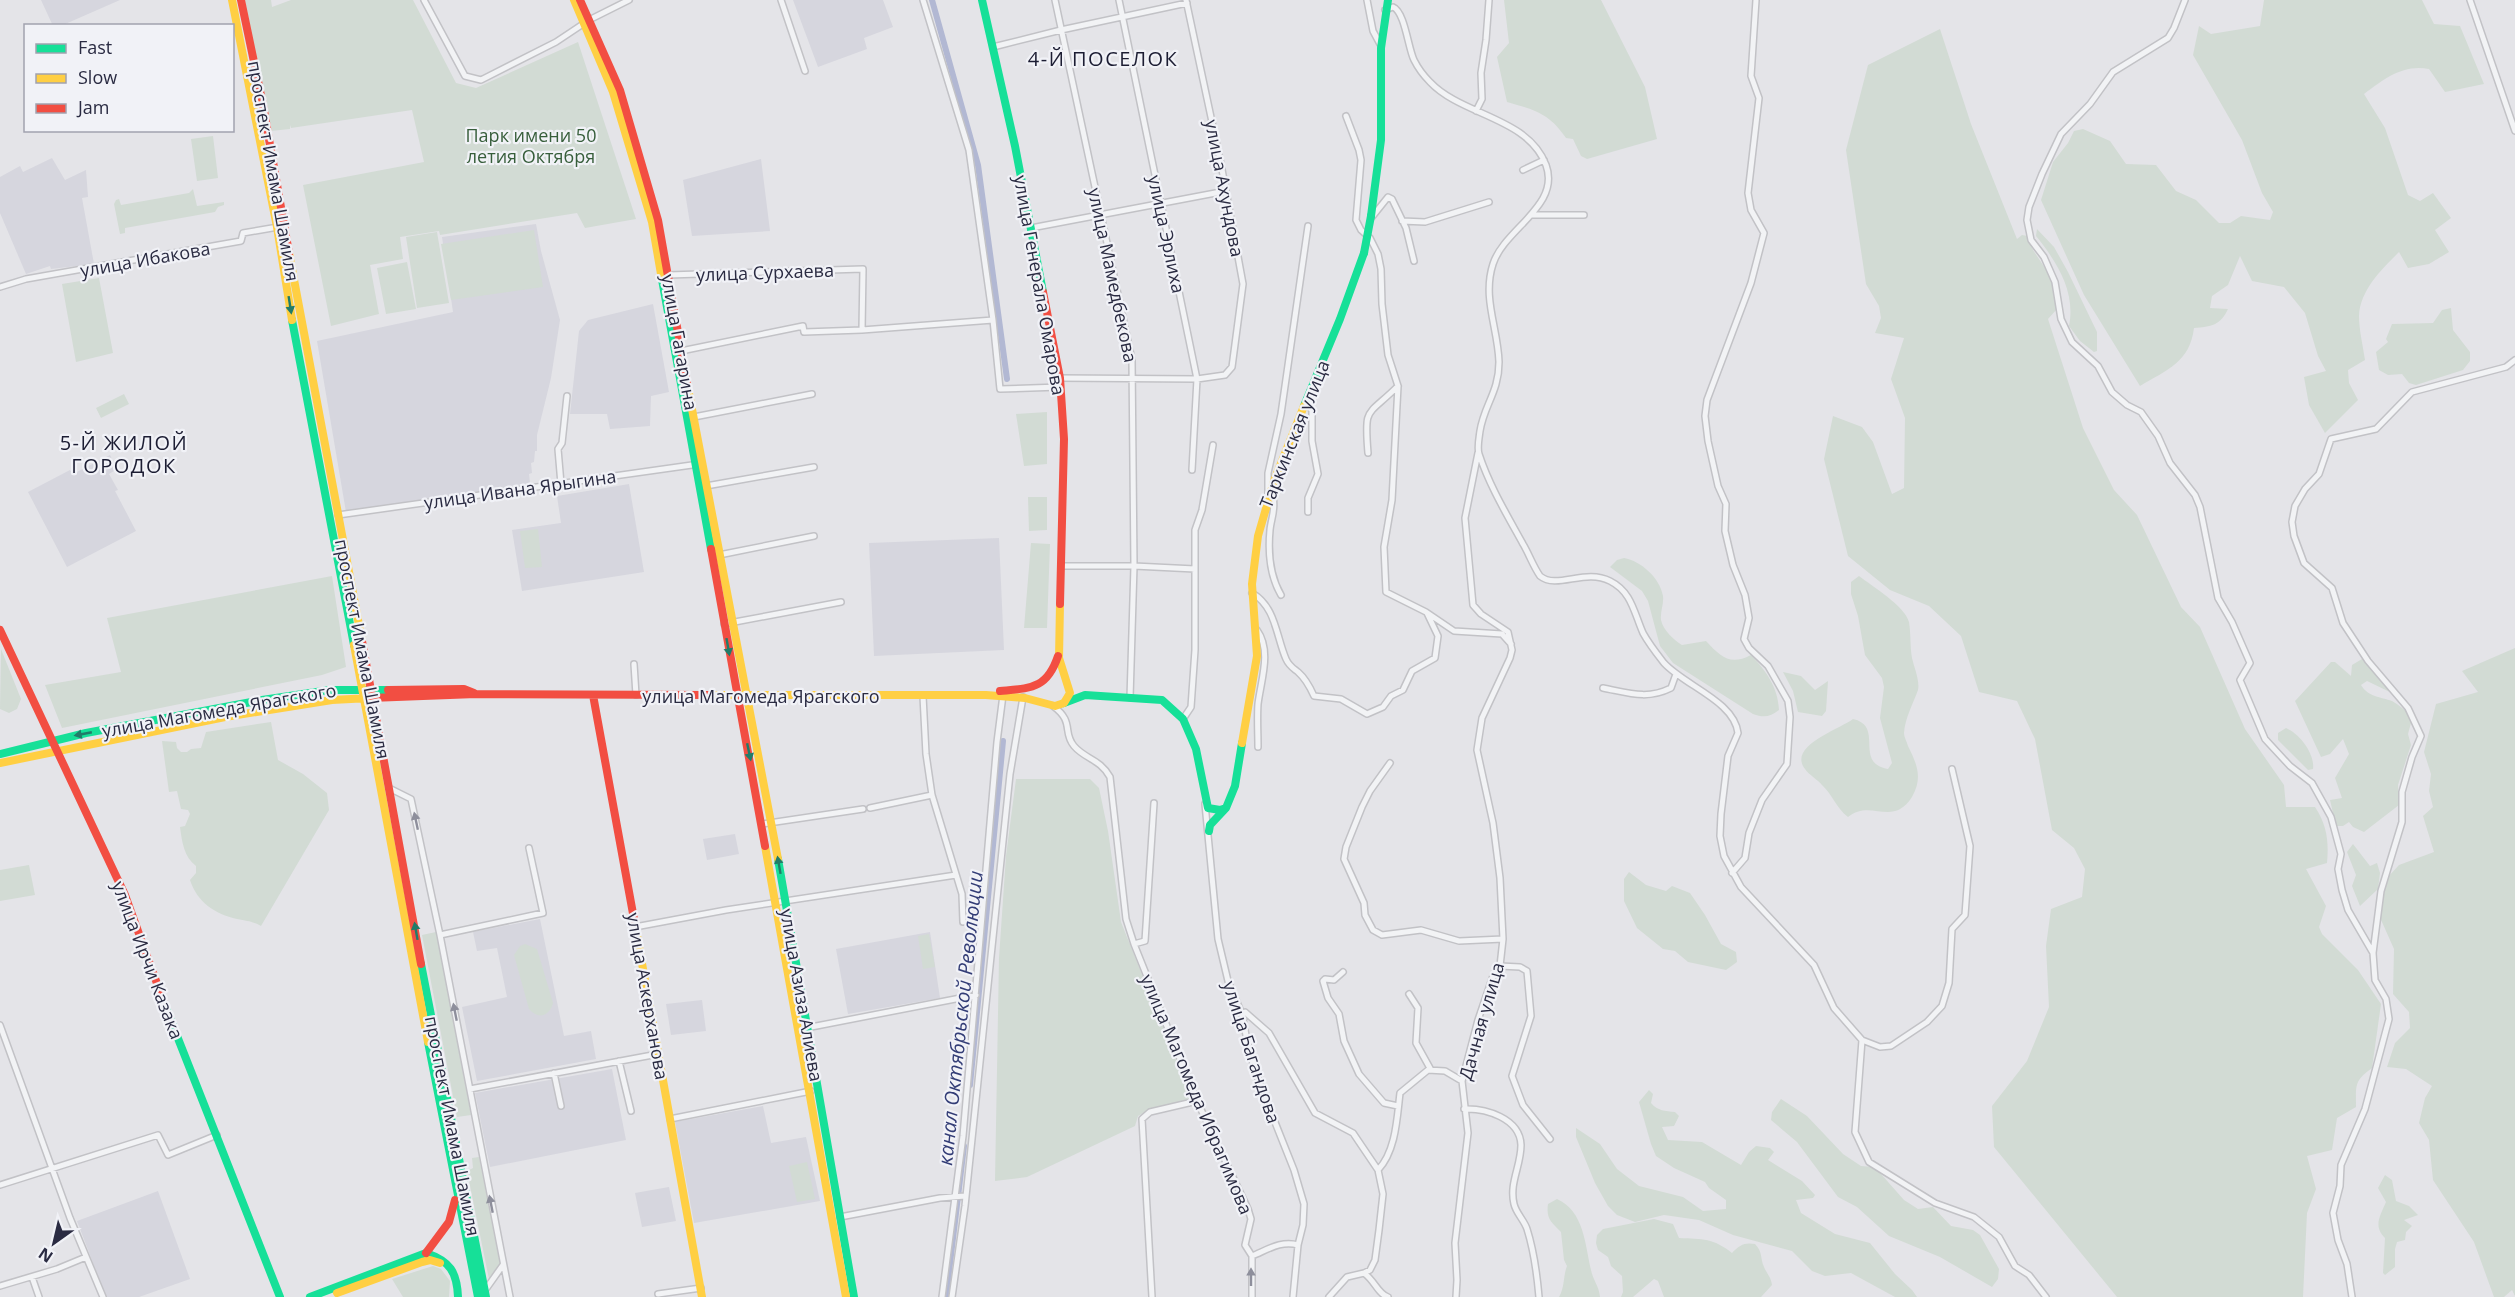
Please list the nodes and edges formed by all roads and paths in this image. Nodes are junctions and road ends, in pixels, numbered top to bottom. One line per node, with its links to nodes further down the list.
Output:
1 (232, 0): 39 (main road, проспект Имама Шамиля)
2 (241, 0): 39 (main road, проспект Имама Шамиля)
3 (424, 0): 21 (street)
4 (574, 0): 21 (main road, улица Гагарина)
5 (580, 0): 21 (main road, улица Гагарина)
6 (629, 0): 21 (street)
7 (781, 0): 25 (street)
8 (923, 0): 45 (street)
9 (982, 0): 24 (main road, улица Генерала Омарова)
10 (1055, 0): 22 (street, улица Мамедбекова)
11 (1119, 0): 20 (street, улица Эрлиха)
12 (1367, 0): 23 (street)
13 (1388, 0): 19 (main road, Таркинская улица)
14 (1488, 0): 26 (street)
15 (1756, 0): 122 (street)
16 (2185, 0): 131 (street)
17 (2470, 0): 28 (street)
18 (1186, 2): 20 (street); 31 (street, улица Ахундова)
19 (1385, 10): 23 (main road, Таркинская улица); 26 (street)
20 (1122, 16): 22 (street); 33 (street, улица Эрлиха)
21 (587, 22): 43 (main road, улица Гагарина); 61 (main road, улица Гагарина)
22 (1061, 30): 24 (street); 34 (street, улица Мамедбекова)
23 (1380, 44): 37 (main road, Таркинская улица)
24 (993, 47): 41 (main road, улица Генерала Омарова); 52 (main road, улица Генерала Омарова)
25 (806, 70)
26 (1476, 111): 29 (street)
27 (1346, 116): 53 (street)
28 (2515, 131)
29 (1544, 160): 30 (street); 35 (street)
30 (1523, 170)
31 (1226, 191): 33 (street); 51 (street, улица Ахундова)
32 (1489, 202): 38 (street)
33 (1160, 204): 34 (street); 51 (street, улица Эрлиха)
34 (1101, 215): 41 (street); 50 (street, улица Мамедбекова)
35 (1531, 215): 36 (street); 59 (street)
36 (1584, 215)
37 (1371, 216): 38 (street); 56 (main road, Таркинская улица, bridge)
38 (1402, 220): 42 (street)
39 (281, 226): 44 (street, улица Ибакова); 47 (main road, проспект Имама Шамиля)
40 (1308, 226): 66 (street)
41 (1031, 228): 52 (main road, улица Генерала Омарова)
42 (1414, 261)
43 (668, 275): 46 (street, улица Сурхаева); 48 (main road, улица Гагарина)
44 (0, 287)
45 (993, 320): 46 (street); 52 (street)
46 (862, 330): 48 (street)
47 (300, 340): 68 (main road, проспект Имама Шамиля); 86 (main road, проспект Имама Шамиля)
48 (681, 351): 57 (main road, улица Гагарина)
49 (2515, 360): 131 (street)
50 (1133, 377): 51 (street); 52 (street); 72 (street, улица Мамедбекова)
51 (1197, 379): 63 (street, улица Эрлиха)
52 (1060, 383): 71 (main road, улица Генерала Омарова)
53 (1398, 386): 60 (street); 77 (street)
54 (812, 394): 57 (street)
55 (567, 396): 64 (street)
56 (1306, 399): 66 (main road, Таркинская улица); 67 (street)
57 (694, 417): 61 (main road, улица Гагарина)
58 (1213, 445): 73 (street)
59 (1478, 451): 81 (street); 83 (street)
60 (1368, 453)
61 (699, 464): 64 (street, улица Ивана Ярыгина); 65 (main road, улица Гагарина); 78 (main road, улица Гагарина)
62 (814, 467): 65 (street)
63 (1192, 470)
64 (561, 483): 68 (street, улица Ивана Ярыгина)
65 (706, 486): 70 (main road, улица Гагарина)
66 (1268, 496): 74 (main road, Таркинская улица); 75 (street)
67 (1308, 512)
68 (338, 515): 87 (main road, проспект Имама Шамиля)
69 (814, 536): 70 (street)
70 (719, 555): 78 (main road, улица Гагарина)
71 (1061, 566): 72 (street); 84 (main road, улица Генерала Омарова); 85 (main road, улица Генерала Омарова)
72 (1134, 566): 73 (street); 100 (street, улица Мамедбекова)
73 (1195, 568): 103 (street)
74 (1252, 593): 77 (street); 79 (main road, Таркинская улица)
75 (1281, 595)
76 (841, 602): 78 (street)
77 (1426, 612): 81 (street)
78 (728, 623): 93 (main road, улица Гагарина)
79 (1256, 629): 105 (street); 116 (main road, Таркинская улица)
80 (0, 630): 104 (main road, улица Ирчи Казака)
81 (1512, 645): 129 (street, Дачная улица)
82 (634, 664): 92 (street)
83 (1676, 674): 88 (street); 122 (street)
84 (1046, 681): 85 (main road); 89 (main road); 102 (main road)
85 (1065, 681): 95 (main road); 101 (main road)
86 (362, 688): 87 (main road, улица Магомеда Ярагского); 98 (main road, проспект Имама Шамиля); 104 (main road, улица Магомеда Ярагского, one-way to 104)
87 (371, 688): 90 (main road, улица Магомеда Ярагского); 99 (main road, проспект Имама Шамиля)
88 (1604, 688)
89 (982, 693): 94 (main road, улица Магомеда Ярагского); 96 (main road, улица Магомеда Ярагского)
90 (476, 694): 91 (main road, улица Магомеда Ярагского); 99 (main road, улица Магомеда Ярагского)
91 (593, 695): 92 (main road, улица Магомеда Ярагского); 127 (main road, улица Аскерханова)
92 (636, 695): 93 (main road, улица Магомеда Ярагского)
93 (741, 695): 96 (main road, улица Магомеда Ярагского); 118 (main road, улица Азиза Алиева); 119 (main road, улица Азиза Алиева, one-way to 119)
94 (1003, 695): 97 (main road, улица Магомеда Ярагского); 135 (street)
95 (1085, 695): 100 (main road); 101 (main road)
96 (922, 696): 112 (street)
97 (1023, 697): 102 (main road, улица Магомеда Ярагского); 137 (street)
98 (363, 698): 99 (main road, улица Магомеда Ярагского); 106 (main road, улица Магомеда Ярагского); 159 (main road, проспект Имама Шамиля)
99 (372, 698): 111 (main road, проспект Имама Шамиля)
100 (1130, 698): 103 (main road)
101 (1064, 703): 102 (main road)
102 (1049, 705): 130 (street, улица Магомеда Ибрагимова)
103 (1183, 719): 114 (main road)
104 (51, 740): 106 (main road, улица Ирчи Казака); 107 (main road, улица Магомеда Ярагского)
105 (1258, 747)
106 (56, 750): 108 (main road, улица Магомеда Ярагского); 155 (main road, улица Ирчи Казака)
107 (0, 754)
108 (0, 763)
109 (1390, 763): 129 (street)
110 (1952, 769): 141 (street)
111 (389, 788): 128 (street, one-way to 111); 173 (main road, проспект Имама Шамиля, one-way to 111)
112 (932, 795): 115 (street); 123 (street)
113 (1154, 803): 130 (street)
114 (1206, 805): 116 (main road); 120 (street, улица Багандова)
115 (870, 807)
116 (1226, 808): 120 (main road, Таркинская улица)
117 (864, 809): 118 (street)
118 (771, 823): 119 (street); 124 (main road, улица Азиза Алиева, one-way to 118)
119 (762, 824): 125 (main road, улица Азиза Алиева)
120 (1209, 831): 138 (street, улица Багандова)
121 (529, 848): 128 (street)
122 (1732, 873): 141 (street)
123 (956, 875): 124 (street); 126 (street)
124 (785, 901): 125 (street); 140 (main road, улица Азиза Алиева)
125 (775, 903): 127 (street); 148 (main road, улица Азиза Алиева)
126 (963, 922)
127 (635, 927): 142 (main road, улица Аскерханова)
128 (440, 936): 147 (street, one-way to 128)
129 (1503, 939): 132 (street, Дачная улица)
130 (1134, 944): 149 (street, улица Магомеда Ибрагимова)
131 (2373, 953): 196 (street)
132 (1500, 966): 146 (street, Дачная улица); 156 (street)
133 (1343, 972): 150 (street)
134 (1409, 994): 144 (street)
135 (976, 995): 136 (street); 140 (street)
136 (975, 1006): 137 (street); 161 (street)
137 (986, 1008): 162 (street)
138 (1242, 1014): 158 (street); 164 (street, улица Багандова)
139 (0, 1025): 157 (street)
140 (806, 1028): 148 (main road, улица Азиза Алиева)
141 (1862, 1040): 195 (street)
142 (658, 1054): 143 (street); 154 (main road, улица Аскерханова)
143 (619, 1061): 145 (street); 153 (street)
144 (1431, 1070): 146 (street); 150 (street)
145 (554, 1073): 147 (street); 151 (street)
146 (1462, 1081): 152 (street, Дачная улица)
147 (470, 1089): 168 (street, one-way to 147)
148 (814, 1091): 154 (street); 163 (main road, улица Азиза Алиева); 184 (main road, улица Азиза Алиева)
149 (1197, 1101): 166 (street, улица Магомеда Ибрагимова); 188 (street)
150 (1398, 1106): 158 (street)
151 (561, 1107)
152 (1464, 1108): 193 (street, Дачная улица); 194 (street)
153 (631, 1112)
154 (670, 1119): 172 (main road, улица Аскерханова)
155 (217, 1135): 157 (street); 177 (main road, улица Ирчи Казака)
156 (1550, 1139)
157 (53, 1169): 160 (street); 167 (street)
158 (1378, 1170): 169 (street)
159 (455, 1182): 165 (main road); 181 (main road, проспект Имама Шамиля)
160 (0, 1185)
161 (955, 1196): 162 (street); 163 (street); 186 (street)
162 (965, 1196): 187 (street)
163 (840, 1217): 185 (main road, улица Азиза Алиева)
164 (1298, 1245): 166 (street); 190 (street, улица Багандова)
165 (426, 1253): 178 (main road); 180 (main road)
166 (1252, 1256): 189 (street, улица Магомеда Ибрагимова, one-way to 166)
167 (86, 1257): 170 (street); 176 (street)
168 (503, 1263): 173 (street); 182 (street)
169 (1364, 1273): 191 (street); 192 (street)
170 (32, 1277): 171 (street); 175 (street)
171 (0, 1286)
172 (700, 1288): 174 (street); 183 (main road, улица Аскерханова)
173 (485, 1294)
174 (658, 1294)
175 (39, 1297)
176 (103, 1297)
177 (280, 1297)
178 (310, 1297)
179 (327, 1297): 180 (main road)
180 (456, 1297)
181 (478, 1297)
182 (510, 1297)
183 (702, 1297)
184 (846, 1297)
185 (854, 1297)
186 (942, 1297)
187 (952, 1297)
188 (1152, 1297)
189 (1252, 1297)
190 (1293, 1297)
191 (1329, 1297)
192 (1388, 1297)
193 (1456, 1297)
194 (1539, 1297)
195 (2046, 1297)
196 (2352, 1297)

